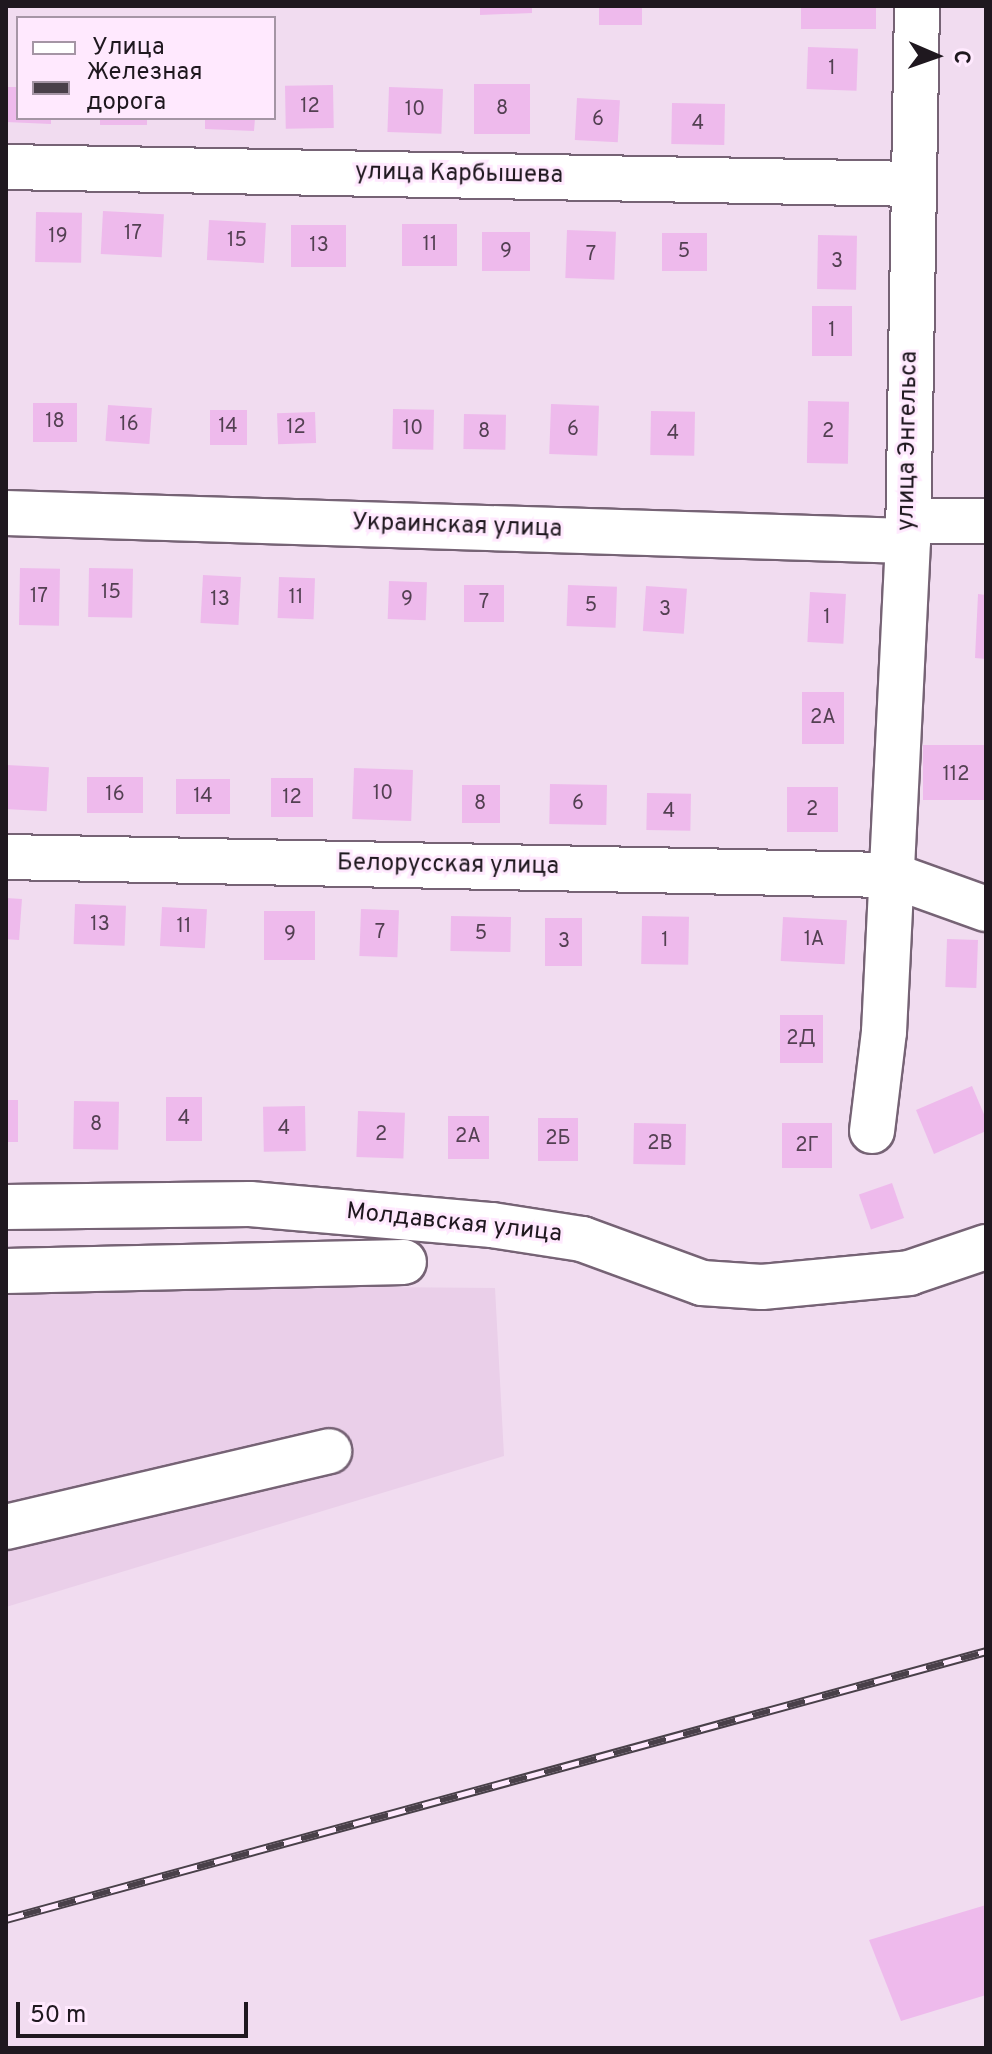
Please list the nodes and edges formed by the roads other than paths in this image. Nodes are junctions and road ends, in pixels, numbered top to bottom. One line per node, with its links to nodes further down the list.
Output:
1 (917, 6): 3 (street, улица Энгельса)
2 (6, 167): 3 (street, улица Карбышева)
3 (912, 184): 6 (street, улица Энгельса)
4 (6, 513): 6 (street, Украинская улица)
5 (986, 521): 6 (street, Украинская улица)
6 (908, 531): 8 (street, улица Энгельса)
7 (6, 857): 8 (street, Белорусская улица)
8 (891, 875): 9 (street, Белорусская улица); 10 (street, улица Энгельса)
9 (986, 909)
10 (872, 1131)
11 (6, 1207): 12 (street, Молдавская улица)
12 (986, 1247)
13 (404, 1262): 14 (street)
14 (6, 1271)
15 (329, 1451): 16 (street)
16 (6, 1527)

